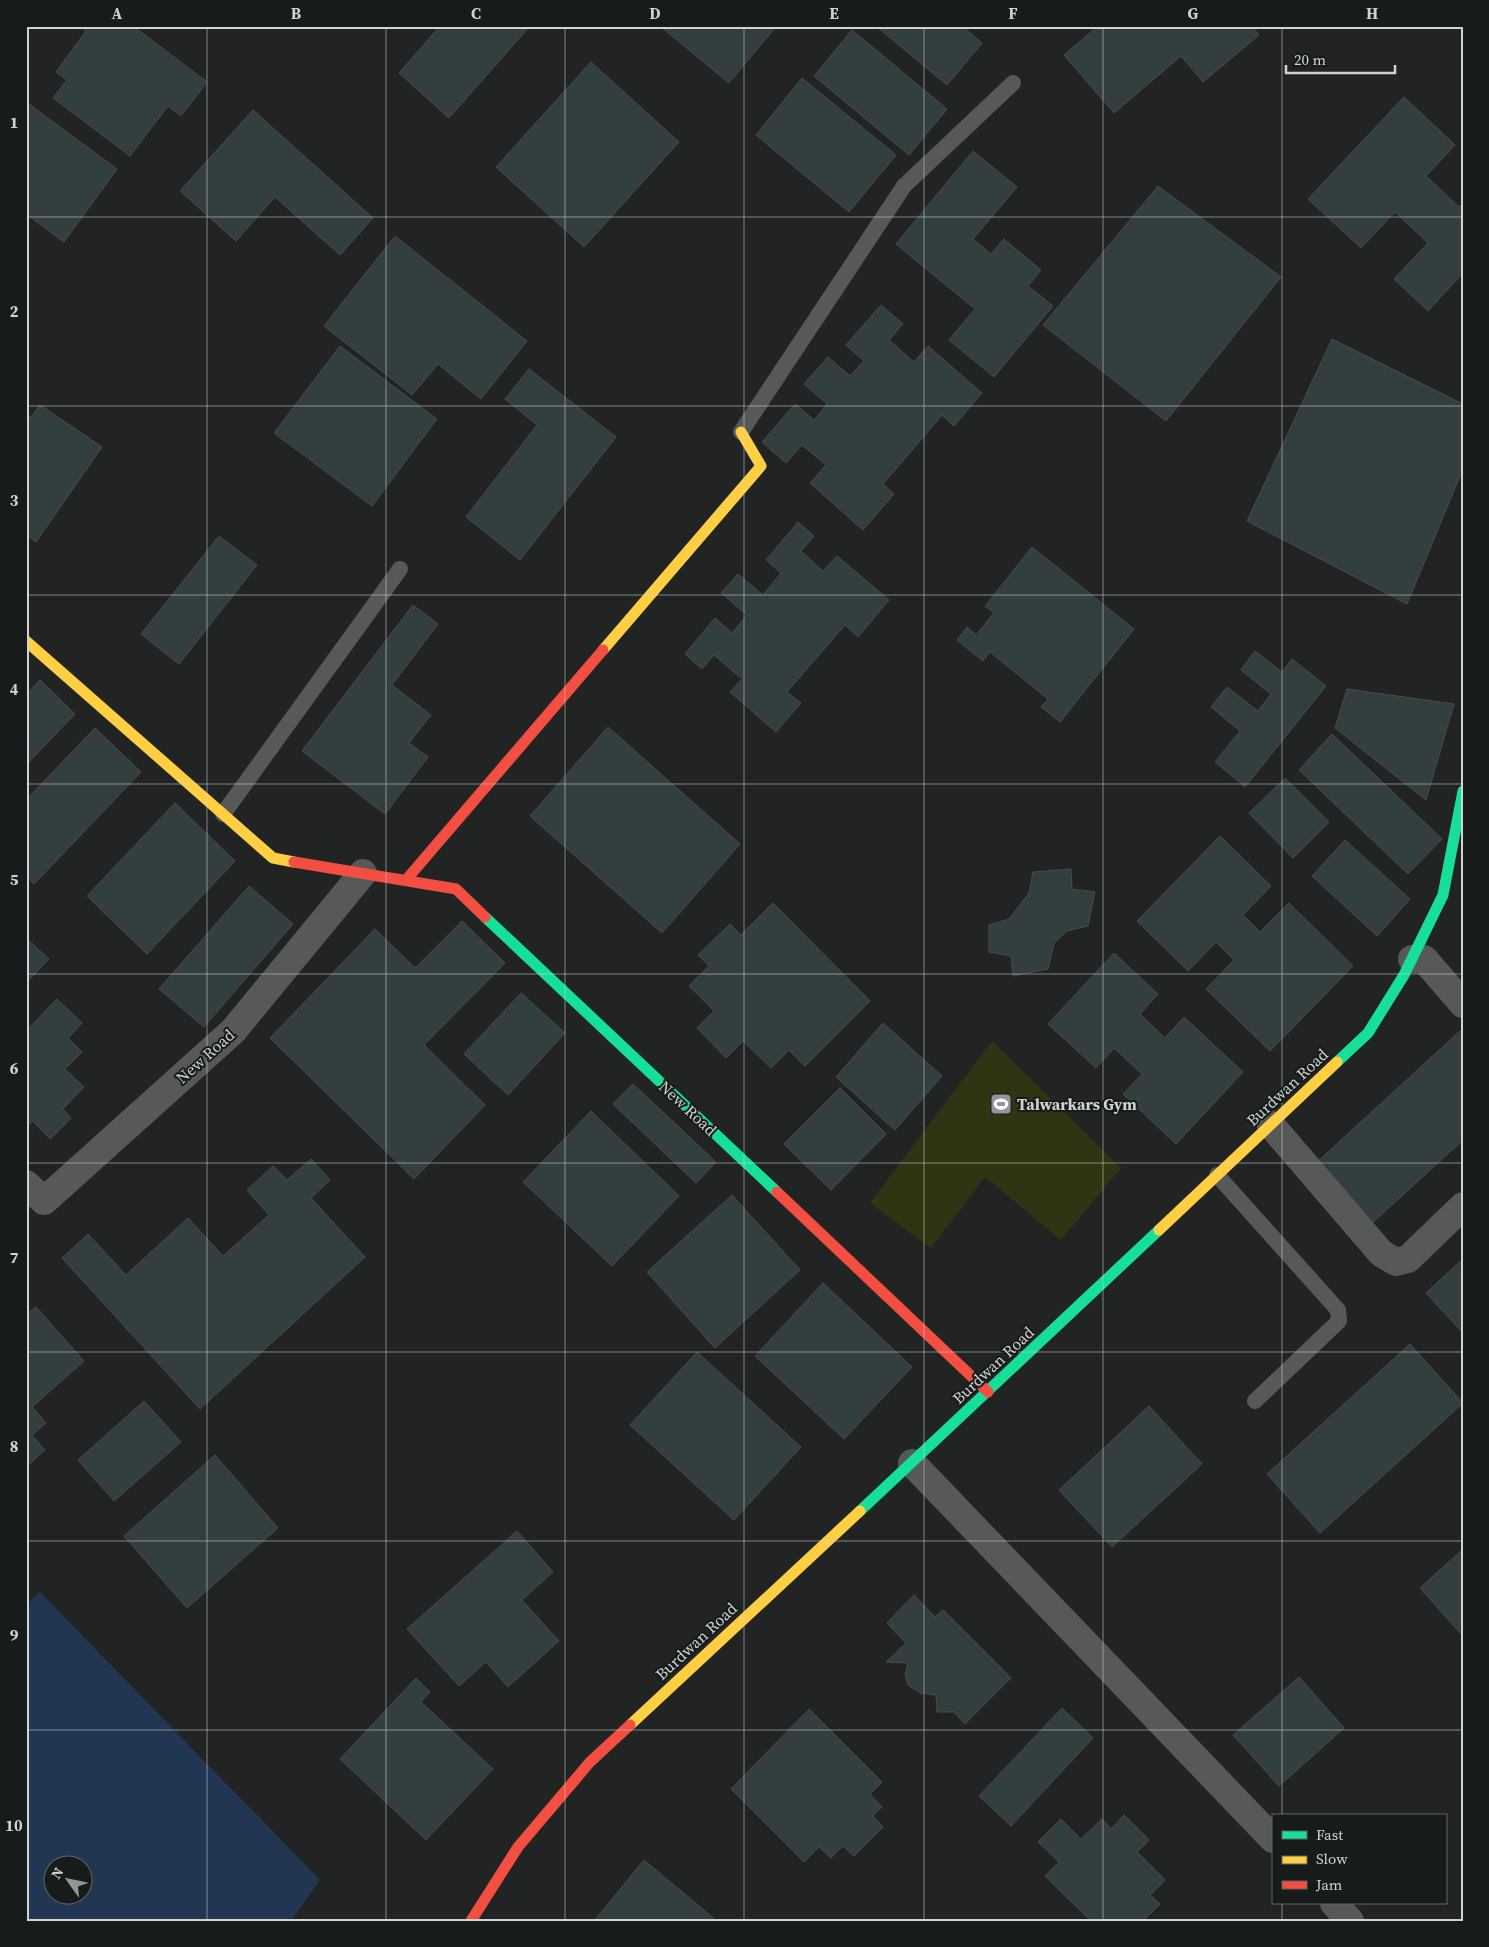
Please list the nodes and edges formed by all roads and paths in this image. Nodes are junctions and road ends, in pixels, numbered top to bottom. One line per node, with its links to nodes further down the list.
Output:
1 (1013, 84): 2 (lane)
2 (741, 432): 8 (main road)
3 (400, 569): 6 (lane)
4 (26, 641): 6 (main road, New Road)
5 (1463, 791): 9 (main road, Burdwan Road)
6 (223, 814): 7 (main road, New Road)
7 (363, 873): 8 (main road, New Road); 13 (street, New Road)
8 (406, 880): 15 (main road, New Road)
9 (1412, 959): 10 (street); 11 (main road, Burdwan Road)
10 (1463, 1004)
11 (1271, 1125): 12 (main road, Burdwan Road); 14 (street)
12 (1217, 1176): 15 (main road, Burdwan Road); 16 (lane)
13 (32, 1200)
14 (1463, 1206)
15 (988, 1392): 17 (main road, Burdwan Road)
16 (1255, 1401)
17 (912, 1463): 18 (street); 20 (main road, Burdwan Road)
18 (1272, 1838)
19 (1335, 1904): 21 (street)
20 (471, 1921)
21 (1350, 1921)

